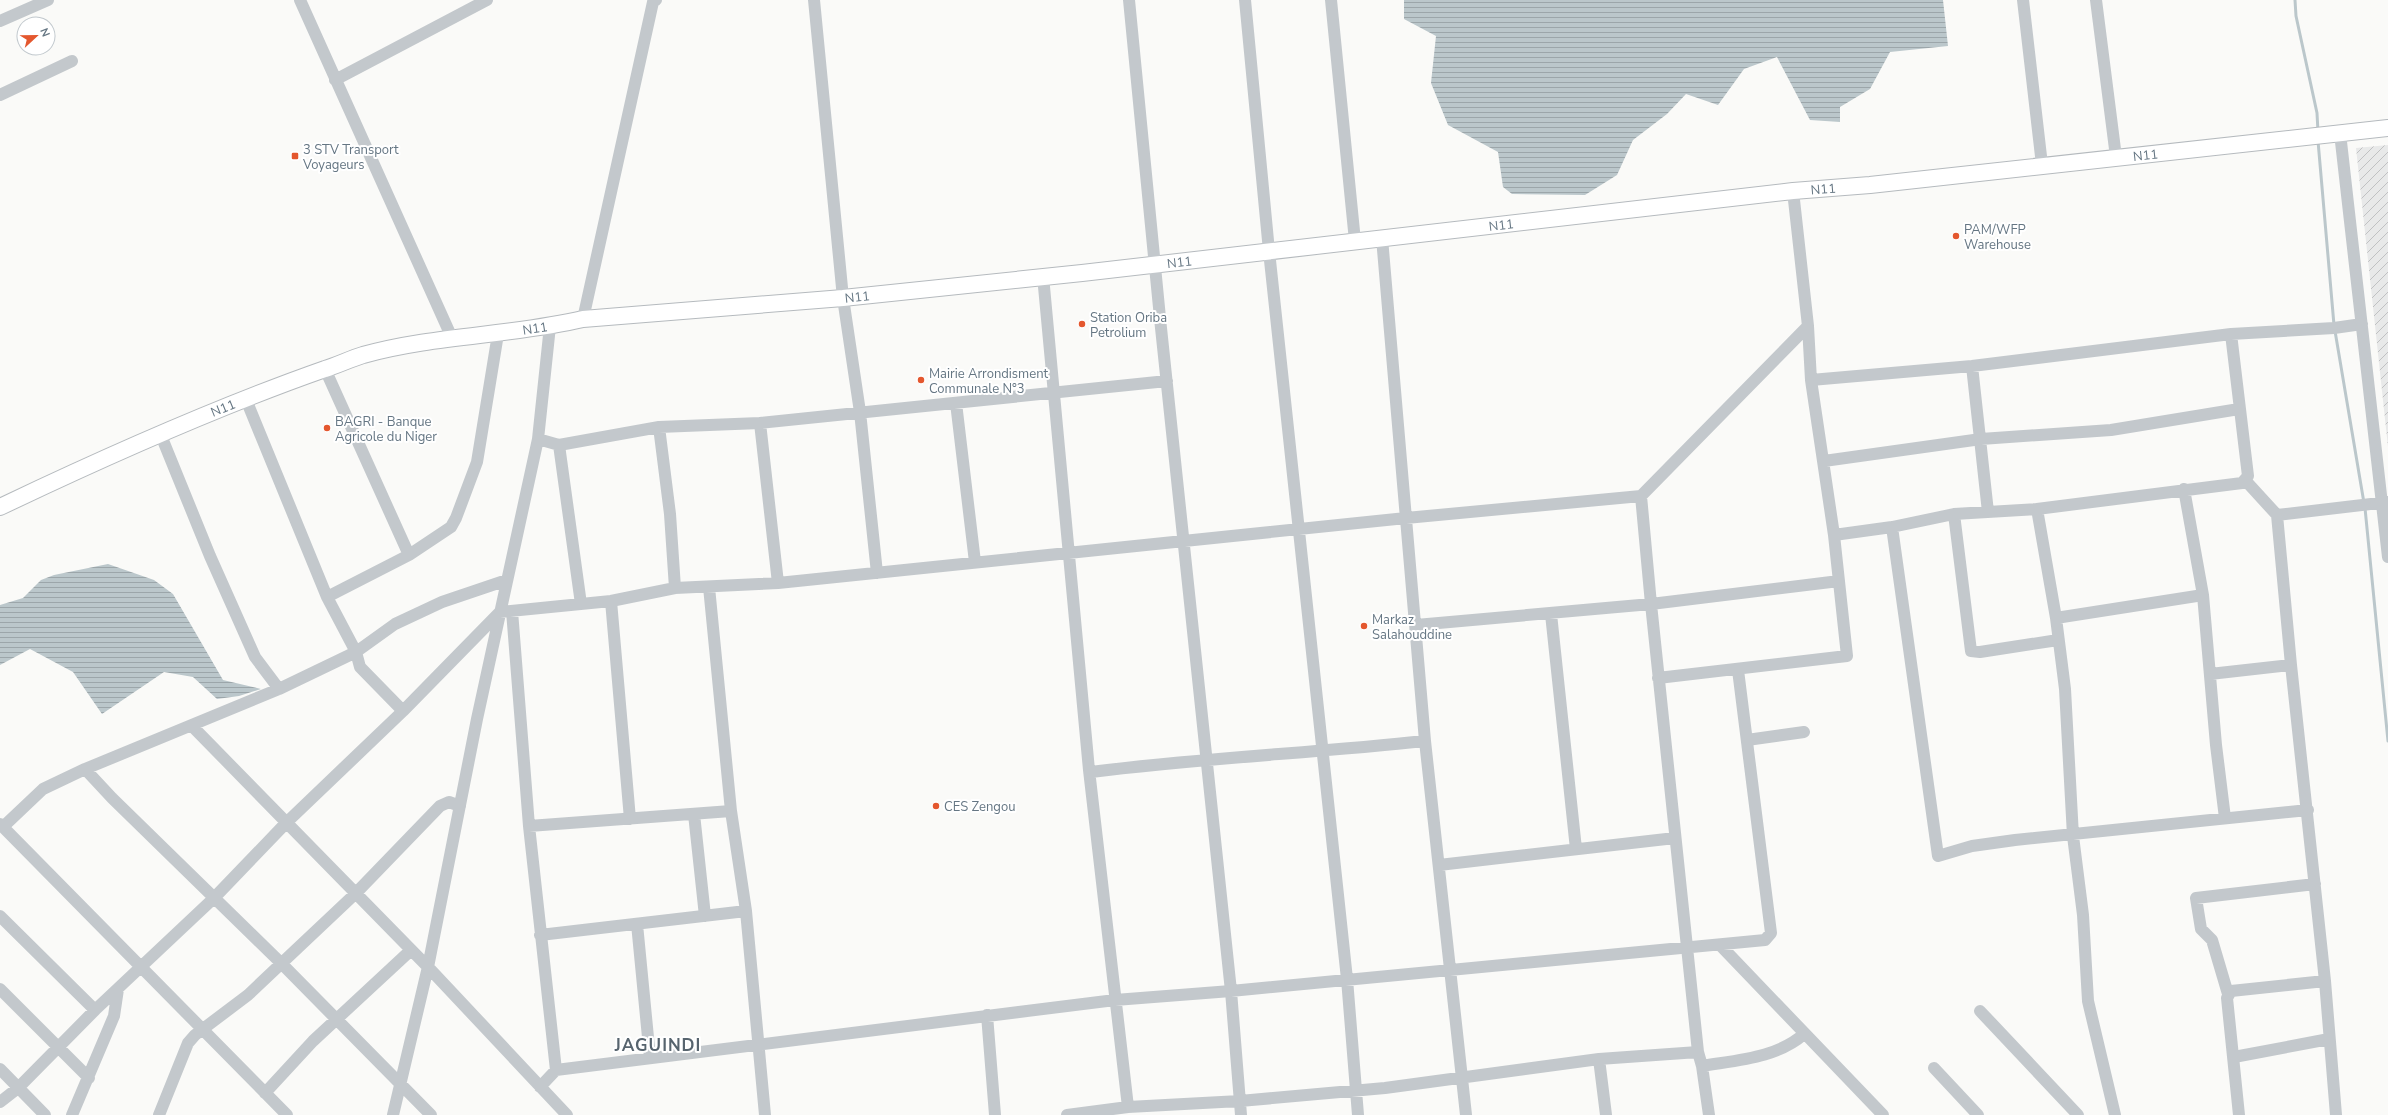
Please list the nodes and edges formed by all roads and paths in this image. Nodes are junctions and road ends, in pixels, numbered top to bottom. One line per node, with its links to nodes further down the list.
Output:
1 (48, 0): 11 (street)
2 (300, 0): 13 (street)
3 (486, 0): 13 (street)
4 (814, 0): 25 (street)
5 (1129, 0): 23 (street)
6 (1245, 0): 22 (street)
7 (1331, 0): 21 (street)
8 (2023, 0): 18 (street)
9 (2096, 0): 17 (street)
10 (654, 1): 26 (street)
11 (0, 21)
12 (72, 60): 14 (street)
13 (335, 80): 32 (street)
14 (0, 95)
15 (2388, 128): 16 (main road, N11)
16 (2334, 134): 17 (main road, N11); 27 (street)
17 (2116, 157): 18 (main road, N11)
18 (2042, 165): 19 (main road, N11)
19 (1793, 191): 20 (main road, N11); 29 (street)
20 (1382, 238): 21 (main road, N11); 58 (street)
21 (1355, 241): 22 (main road, N11)
22 (1269, 251): 23 (main road, N11); 60 (street)
23 (1156, 265): 24 (main road, N11); 36 (street)
24 (1043, 276): 25 (main road, N11); 37 (street)
25 (843, 298): 26 (main road, N11); 41 (street)
26 (583, 318): 28 (main road, N11)
27 (2362, 324): 31 (street); 52 (street)
28 (550, 326): 30 (main road, N11); 45 (street)
29 (1808, 326): 35 (street); 51 (street)
30 (498, 334): 32 (main road, N11); 64 (street)
31 (2232, 334): 33 (street); 40 (street)
32 (452, 338): 34 (main road, N11)
33 (1972, 366): 35 (street); 46 (street)
34 (326, 369): 38 (main road, N11); 64 (street)
35 (1811, 380): 48 (street)
36 (1167, 381): 37 (street); 62 (street)
37 (1054, 393): 39 (street); 63 (street)
38 (245, 397): 44 (main road, N11); 74 (street)
39 (956, 403): 41 (street); 66 (street)
40 (2238, 409): 46 (street); 49 (street)
41 (860, 412): 42 (street); 67 (street)
42 (760, 423): 43 (street); 70 (street)
43 (659, 426): 47 (street); 72 (street)
44 (160, 432): 53 (main road, N11); 88 (street)
45 (538, 439): 47 (street); 68 (street)
46 (1981, 439): 48 (street); 55 (street)
47 (559, 445): 76 (street)
48 (1824, 462): 61 (street)
49 (2245, 480): 50 (street); 57 (street)
50 (2184, 489): 54 (street); 73 (street)
51 (1641, 496): 58 (street); 77 (street)
52 (2385, 502): 57 (street); 65 (street)
53 (0, 507)
54 (2037, 509): 55 (street); 80 (street)
55 (1988, 512): 56 (street)
56 (1954, 514): 59 (street); 82 (street)
57 (2277, 515): 84 (street)
58 (1406, 518): 60 (street); 81 (street)
59 (1892, 527): 61 (street); 107 (street)
60 (1300, 529): 62 (street); 94 (street)
61 (1834, 535): 69 (street)
62 (1183, 542): 63 (street); 95 (street)
63 (1070, 552): 66 (street); 97 (street)
64 (409, 555): 74 (street)
65 (2388, 557)
66 (975, 562): 67 (street)
67 (877, 573): 70 (street)
68 (507, 580): 78 (street); 83 (street)
69 (1839, 581): 77 (street); 85 (street)
70 (778, 583): 71 (street)
71 (709, 586): 72 (street); 100 (street)
72 (675, 588): 75 (street)
73 (2203, 595): 80 (street); 86 (street)
74 (327, 597): 83 (street)
75 (611, 601): 76 (street); 103 (street)
76 (581, 604): 78 (street)
77 (1651, 604): 79 (street); 87 (street)
78 (506, 612): 89 (street); 98 (street); 106 (street)
79 (1551, 614): 81 (street); 109 (street)
80 (2056, 618): 82 (street)
81 (1416, 625): 93 (street)
82 (2058, 640): 107 (street)
83 (356, 652): 88 (street); 89 (street)
84 (2291, 665): 86 (street); 99 (street)
85 (1738, 670): 87 (street); 92 (street)
86 (2210, 674): 102 (street)
87 (1658, 678): 108 (street)
88 (279, 689): 90 (street)
89 (403, 711): 104 (street)
90 (192, 726): 96 (street); 104 (street)
91 (1804, 732): 92 (street)
92 (1747, 740): 119 (street)
93 (1425, 741): 94 (street); 110 (street)
94 (1324, 752): 95 (street); 126 (street)
95 (1205, 759): 97 (street); 130 (street)
96 (85, 769): 105 (street); 113 (street)
97 (1091, 772): 132 (street)
98 (460, 806): 112 (street); 124 (street)
99 (2308, 810): 102 (street); 111 (street)
100 (731, 811): 101 (street); 114 (street)
101 (694, 814): 103 (street); 116 (street)
102 (2225, 818): 107 (street)
103 (630, 819): 106 (street)
104 (286, 823): 112 (street); 113 (street)
105 (2, 825): 123 (street)
106 (529, 826): 118 (street)
107 (2073, 836): 179 (street)
108 (1675, 838): 109 (street); 120 (street)
109 (1576, 849): 110 (street)
110 (1439, 865): 125 (street)
111 (2315, 884): 127 (street); 131 (street)
112 (355, 894): 121 (street); 122 (street)
113 (214, 898): 122 (street); 123 (street)
114 (746, 911): 116 (street); 140 (street)
115 (0, 916): 133 (street)
116 (705, 916): 117 (street)
117 (637, 924): 118 (street); 143 (street)
118 (540, 935): 149 (street)
119 (1721, 946): 120 (street); 138 (street)
120 (1686, 949): 125 (street); 142 (street)
121 (410, 951): 124 (street); 136 (street)
122 (282, 964): 136 (street); 137 (street)
123 (141, 966): 128 (street); 137 (street)
124 (428, 967): 152 (street); 153 (street)
125 (1451, 970): 126 (street); 151 (street)
126 (1348, 979): 130 (street); 155 (street)
127 (2326, 981): 131 (street); 139 (street)
128 (118, 989): 133 (street); 150 (street)
129 (0, 990): 141 (street)
130 (1231, 992): 132 (street); 157 (street)
131 (2228, 994): 144 (street)
132 (1115, 1000): 135 (street); 159 (street)
133 (95, 1010): 141 (street)
134 (1980, 1011): 178 (street)
135 (987, 1016): 140 (street); 169 (street)
136 (337, 1021): 152 (street); 156 (street)
137 (202, 1029): 156 (street); 163 (street)
138 (1804, 1034): 146 (street); 176 (street)
139 (2329, 1039): 144 (street); 181 (street)
140 (757, 1046): 143 (street); 168 (street)
141 (58, 1049): 150 (street); 154 (street)
142 (1698, 1052): 145 (street); 146 (street)
143 (650, 1058): 149 (street)
144 (2234, 1058): 180 (street)
145 (1599, 1059): 151 (street); 174 (street)
146 (1702, 1066): 175 (street)
147 (1934, 1068): 177 (street)
148 (0, 1069): 154 (street)
149 (556, 1070): 153 (street)
150 (89, 1078): 162 (street)
151 (1463, 1078): 155 (street); 173 (street)
152 (401, 1085): 165 (street); 166 (street)
153 (540, 1087): 167 (street)
154 (18, 1088): 158 (street); 161 (street)
155 (1356, 1090): 157 (street); 172 (street)
156 (265, 1093): 164 (street)
157 (1240, 1101): 159 (street); 171 (street)
158 (0, 1102)
159 (1128, 1107): 160 (street)
160 (1098, 1113): 170 (street)
161 (45, 1115)
162 (72, 1115)
163 (159, 1115)
164 (287, 1115)
165 (393, 1115)
166 (431, 1115)
167 (567, 1115)
168 (765, 1115)
169 (996, 1115)
170 (1068, 1115)
171 (1241, 1115)
172 (1358, 1115)
173 (1466, 1115)
174 (1606, 1115)
175 (1709, 1115)
176 (1883, 1115)
177 (1978, 1115)
178 (2078, 1115)
179 (2115, 1115)
180 (2239, 1115)
181 (2336, 1115)

